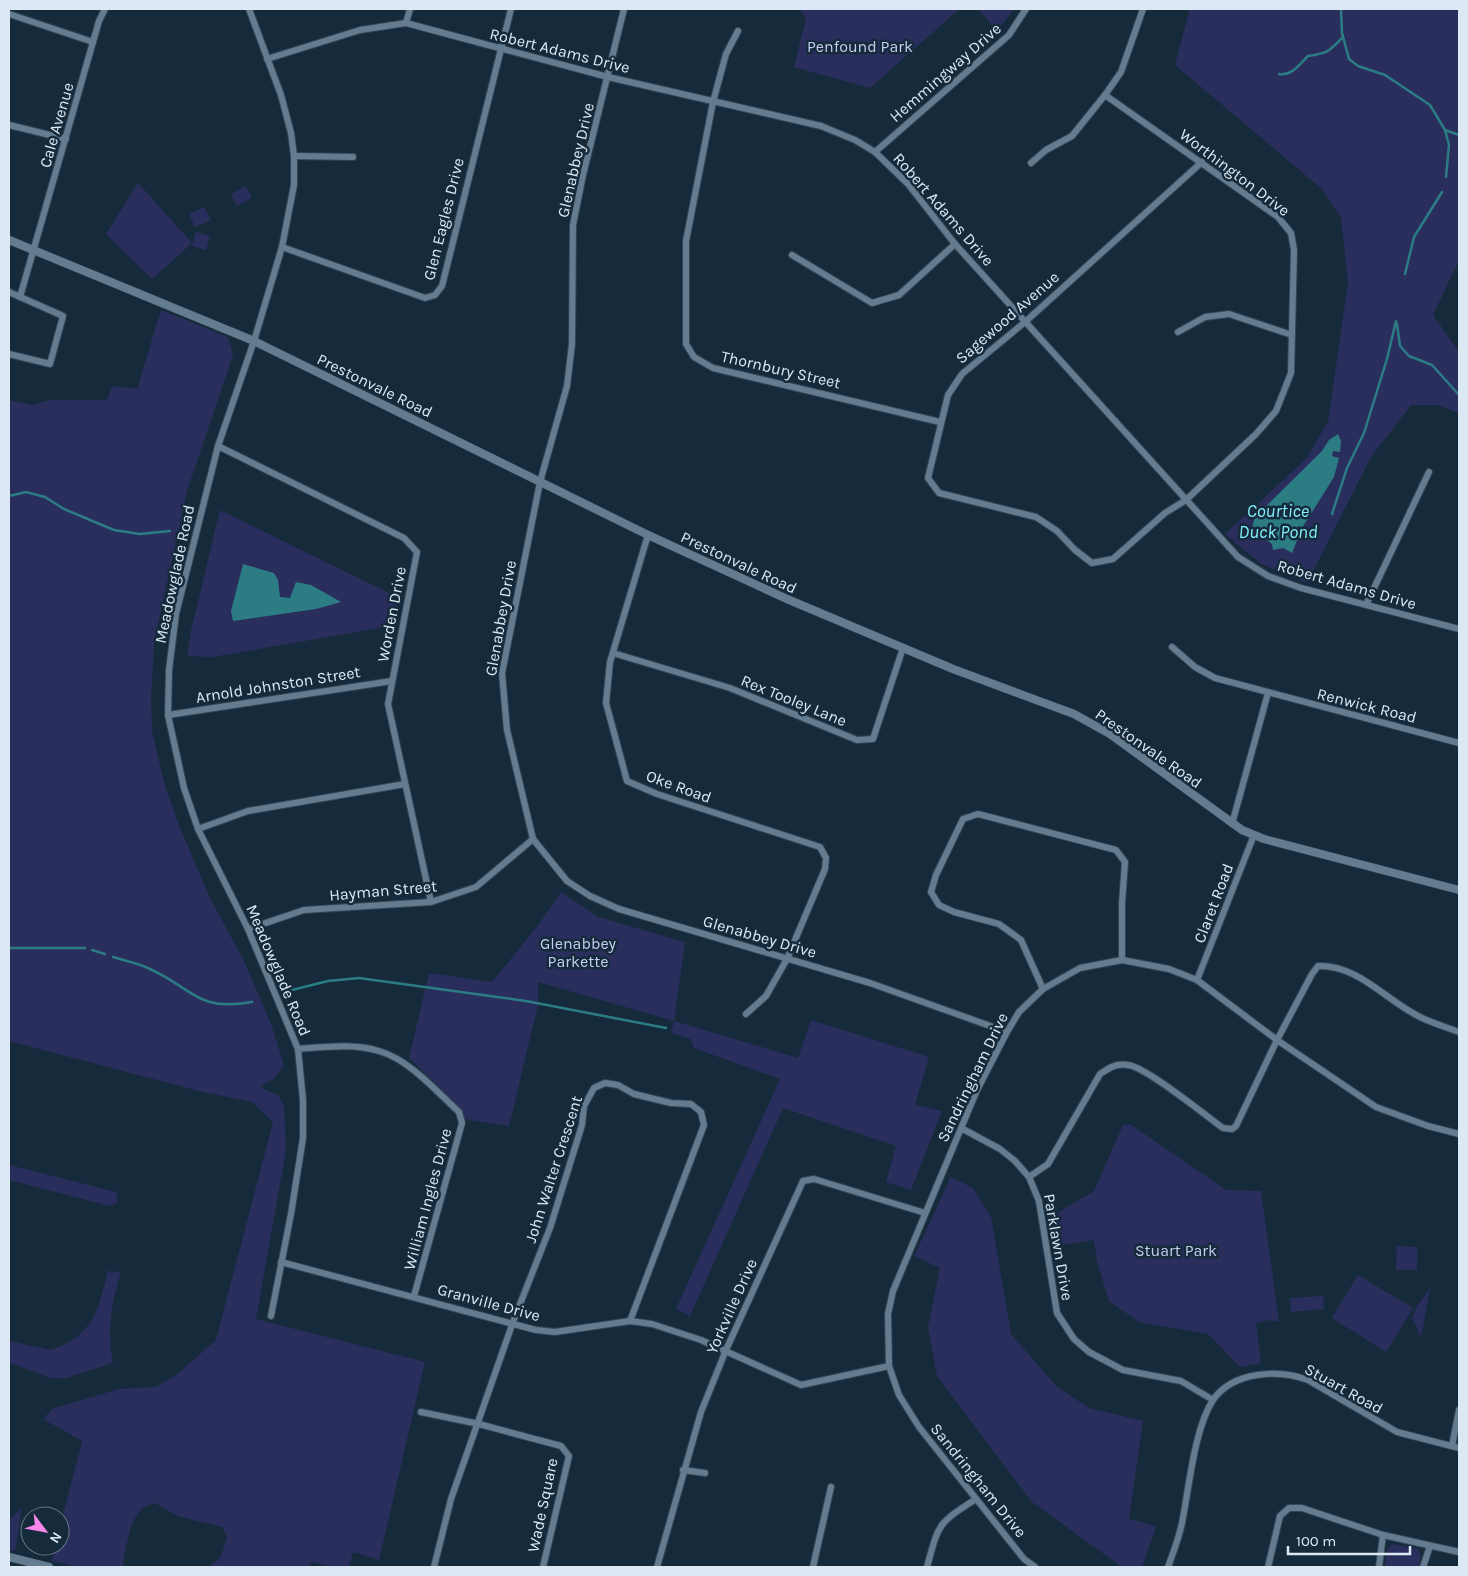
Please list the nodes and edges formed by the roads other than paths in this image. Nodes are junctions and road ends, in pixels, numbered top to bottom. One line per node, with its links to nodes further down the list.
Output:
1 (105, 9): 11 (street, Cale Avenue)
2 (249, 9): 13 (street, Meadowglade Road)
3 (410, 9): 9 (street)
4 (511, 9): 12 (street, Glen Eagles Drive)
5 (624, 9): 14 (street, Glenabbey Drive)
6 (1026, 9): 19 (street, Hemmingway Drive)
7 (1143, 9): 15 (street)
8 (9, 14): 11 (street)
9 (406, 23): 12 (street, Robert Adams Drive); 13 (street, Robert Adams Drive)
10 (738, 31): 16 (street, Thornbury Street)
11 (93, 42): 18 (street, Cale Avenue)
12 (500, 49): 14 (street, Robert Adams Drive); 26 (street, Glen Eagles Drive)
13 (267, 59): 20 (street, Meadowglade Road)
14 (608, 77): 16 (street, Robert Adams Drive); 39 (street, Glenabbey Drive)
15 (1105, 95): 22 (street, Worthington Drive); 23 (street)
16 (713, 102): 19 (street, Robert Adams Drive); 36 (street, Thornbury Street)
17 (9, 124): 18 (street)
18 (66, 139): 27 (street, Cale Avenue)
19 (875, 152): 25 (street, Robert Adams Drive)
20 (294, 156): 21 (street); 26 (street, Meadowglade Road)
21 (353, 157)
22 (1202, 162): 31 (street, Sagewood Avenue); 33 (street, Worthington Drive)
23 (1031, 163)
24 (9, 240): 27 (street, Prestonvale Road)
25 (955, 244): 28 (street); 31 (street, Robert Adams Drive)
26 (282, 247): 34 (street, Meadowglade Road)
27 (35, 250): 30 (street, Cale Avenue); 34 (street, Prestonvale Road)
28 (792, 256)
29 (9, 292): 30 (street)
30 (20, 297): 35 (street)
31 (1025, 322): 36 (street, Sagewood Avenue); 40 (street, Robert Adams Drive)
32 (1178, 332): 33 (street)
33 (1292, 335): 40 (street, Worthington Drive)
34 (254, 341): 37 (street, Meadowglade Road); 39 (street, Prestonvale Road)
35 (9, 354)
36 (940, 422): 40 (street, Sagewood Avenue)
37 (218, 446): 47 (street, Worden Drive); 49 (street, Meadowglade Road)
38 (1429, 472): 42 (street)
39 (540, 482): 41 (street, Prestonvale Road); 55 (street, Glenabbey Drive)
40 (1186, 500): 42 (street, Robert Adams Drive)
41 (648, 535): 45 (street, Prestonvale Road); 46 (street, Oke Road)
42 (1366, 605): 43 (street, Robert Adams Drive)
43 (1459, 628)
44 (1172, 647): 48 (street, Renwick Road)
45 (903, 648): 46 (street, Rex Tooley Lane); 52 (street, Prestonvale Road)
46 (613, 653): 59 (street, Oke Road)
47 (392, 681): 49 (street, Arnold Johnston Street); 51 (street, Worden Drive)
48 (1268, 693): 50 (street, Renwick Road); 52 (street)
49 (168, 715): 53 (street, Meadowglade Road)
50 (1459, 743)
51 (406, 784): 53 (street); 57 (street, Worden Drive)
52 (1232, 824): 54 (street, Prestonvale Road)
53 (198, 829): 58 (street, Meadowglade Road)
54 (1254, 835): 56 (street, Prestonvale Road); 61 (street, Claret Road)
55 (533, 839): 57 (street, Hayman Street); 59 (street, Glenabbey Drive)
56 (1459, 890)
57 (432, 902): 58 (street, Hayman Street)
58 (248, 928): 67 (street, Meadowglade Road)
59 (787, 959): 63 (street); 64 (street, Glenabbey Drive)
60 (1122, 960): 61 (street, Sandringham Drive); 62 (street, Sandringham Drive); 62 (street)
61 (1197, 980): 66 (street, Sandringham Drive)
62 (1043, 988): 64 (street, Sandringham Drive)
63 (746, 1014)
64 (1007, 1032): 68 (street, Sandringham Drive)
65 (1459, 1032): 66 (street)
66 (1277, 1040): 69 (street, Sandringham Drive); 70 (street)
67 (298, 1049): 72 (street, Meadowglade Road); 73 (street, William Ingles Drive)
68 (960, 1128): 70 (street, Parklawn Drive); 71 (street, Sandringham Drive)
69 (1459, 1134)
70 (1029, 1177): 79 (street, Parklawn Drive)
71 (925, 1213): 77 (street, Yorkville Drive); 78 (street, Sandringham Drive)
72 (281, 1262): 73 (street, Granville Drive); 74 (street, Meadowglade Road)
73 (414, 1296): 76 (street, Granville Drive)
74 (271, 1316)
75 (630, 1321): 76 (street, Granville Drive); 76 (street, John Walter Crescent); 77 (street, Granville Drive)
76 (513, 1322): 82 (street)
77 (726, 1350): 78 (street, Granville Drive); 85 (street, Yorkville Drive)
78 (889, 1366): 88 (street, Sandringham Drive)
79 (1213, 1400): 83 (street, Stuart Road); 100 (street)
80 (1459, 1410): 83 (street)
81 (421, 1412): 82 (street, Wade Square)
82 (479, 1424): 94 (street); 95 (street, Wade Square)
83 (1452, 1446): 84 (street, Stuart Road)
84 (1459, 1448)
85 (683, 1470): 86 (street); 96 (street, Yorkville Drive)
86 (705, 1473)
87 (831, 1487): 97 (street)
88 (976, 1499): 98 (street); 99 (street, Sandringham Drive)
89 (1383, 1535): 90 (street); 101 (street); 102 (street)
90 (1430, 1546): 91 (street); 103 (street)
91 (1459, 1552)
92 (9, 1557): 93 (street)
93 (48, 1567)
94 (434, 1567)
95 (543, 1567)
96 (657, 1567)
97 (813, 1567)
98 (927, 1567)
99 (1035, 1567)
100 (1168, 1567)
101 (1268, 1567)
102 (1379, 1567)
103 (1423, 1567)

